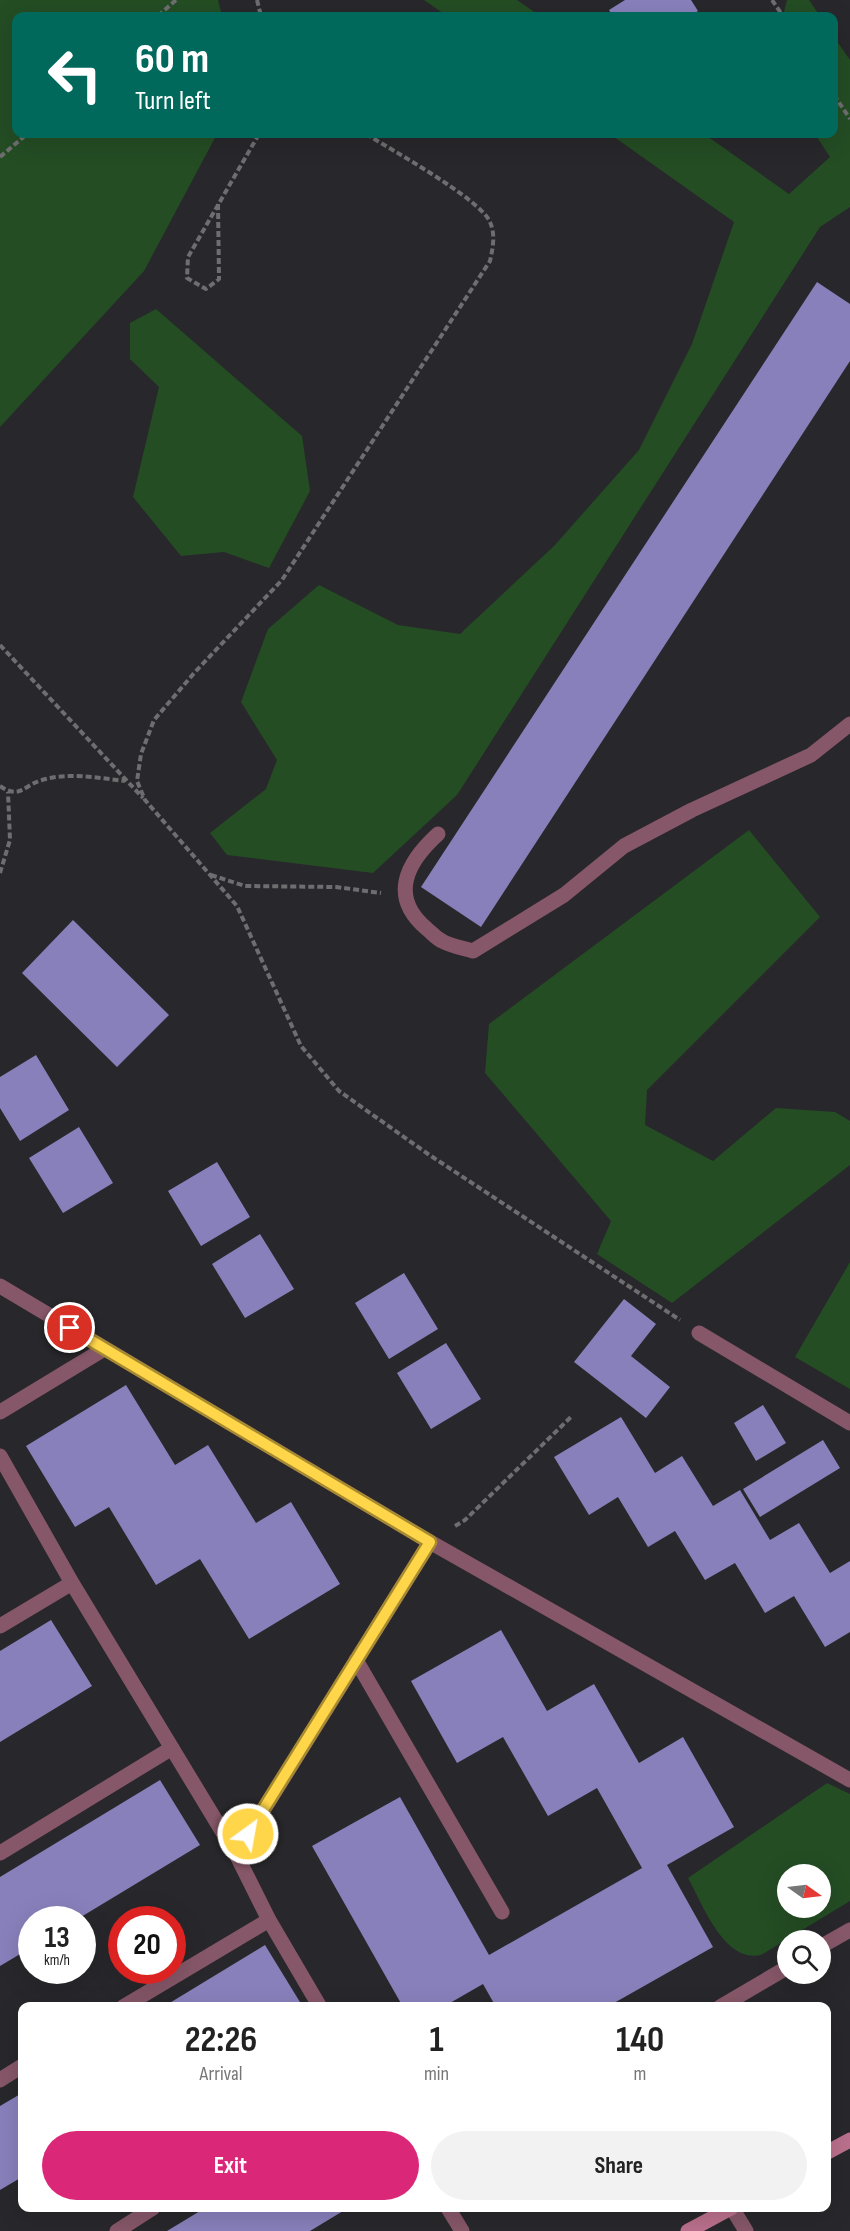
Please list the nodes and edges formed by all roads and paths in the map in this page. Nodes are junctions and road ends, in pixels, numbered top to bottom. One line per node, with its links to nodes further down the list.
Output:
1 (177, 0): 2 (path)
2 (163, 12)
3 (838, 101): 4 (path)
4 (850, 119)
5 (22, 138): 8 (path)
6 (257, 138): 9 (path)
7 (372, 138): 15 (path)
8 (0, 157)
9 (218, 204): 9 (path)
10 (0, 645): 12 (path)
11 (850, 724): 19 (street)
12 (126, 781): 14 (path); 15 (path)
13 (0, 786): 14 (path)
14 (8, 792): 17 (path)
15 (145, 800): 18 (path)
16 (438, 834): 19 (street)
17 (0, 873)
18 (210, 874): 19 (path); 21 (path)
19 (406, 902)
20 (0, 1286): 22 (street)
21 (699, 1333): 25 (street)
22 (104, 1349): 23 (street); 27 (street)
23 (0, 1412)
24 (572, 1416): 27 (path)
25 (850, 1423)
26 (0, 1456): 28 (street)
27 (430, 1542): 30 (street); 32 (street)
28 (72, 1583): 29 (street); 31 (street)
29 (0, 1626)
30 (356, 1660): 34 (street); 35 (street)
31 (172, 1748): 33 (street); 34 (street)
32 (850, 1780)
33 (0, 1853)
34 (236, 1854): 36 (street)
35 (502, 1912)
36 (269, 1920): 40 (street); 41 (street)
37 (850, 1930): 38 (street)
38 (831, 1941)
39 (777, 1973): 42 (street)
40 (131, 2002)
41 (317, 2002)
42 (728, 2002)
43 (18, 2069): 44 (street)
44 (0, 2080)
45 (850, 2140): 46 (main road)
46 (831, 2150)
47 (150, 2212): 51 (street)
48 (450, 2212): 53 (street)
49 (724, 2212): 54 (main road)
50 (734, 2212): 55 (street)
51 (140, 2225): 52 (street)
52 (117, 2231)
53 (462, 2231)
54 (688, 2231)
55 (746, 2231)

